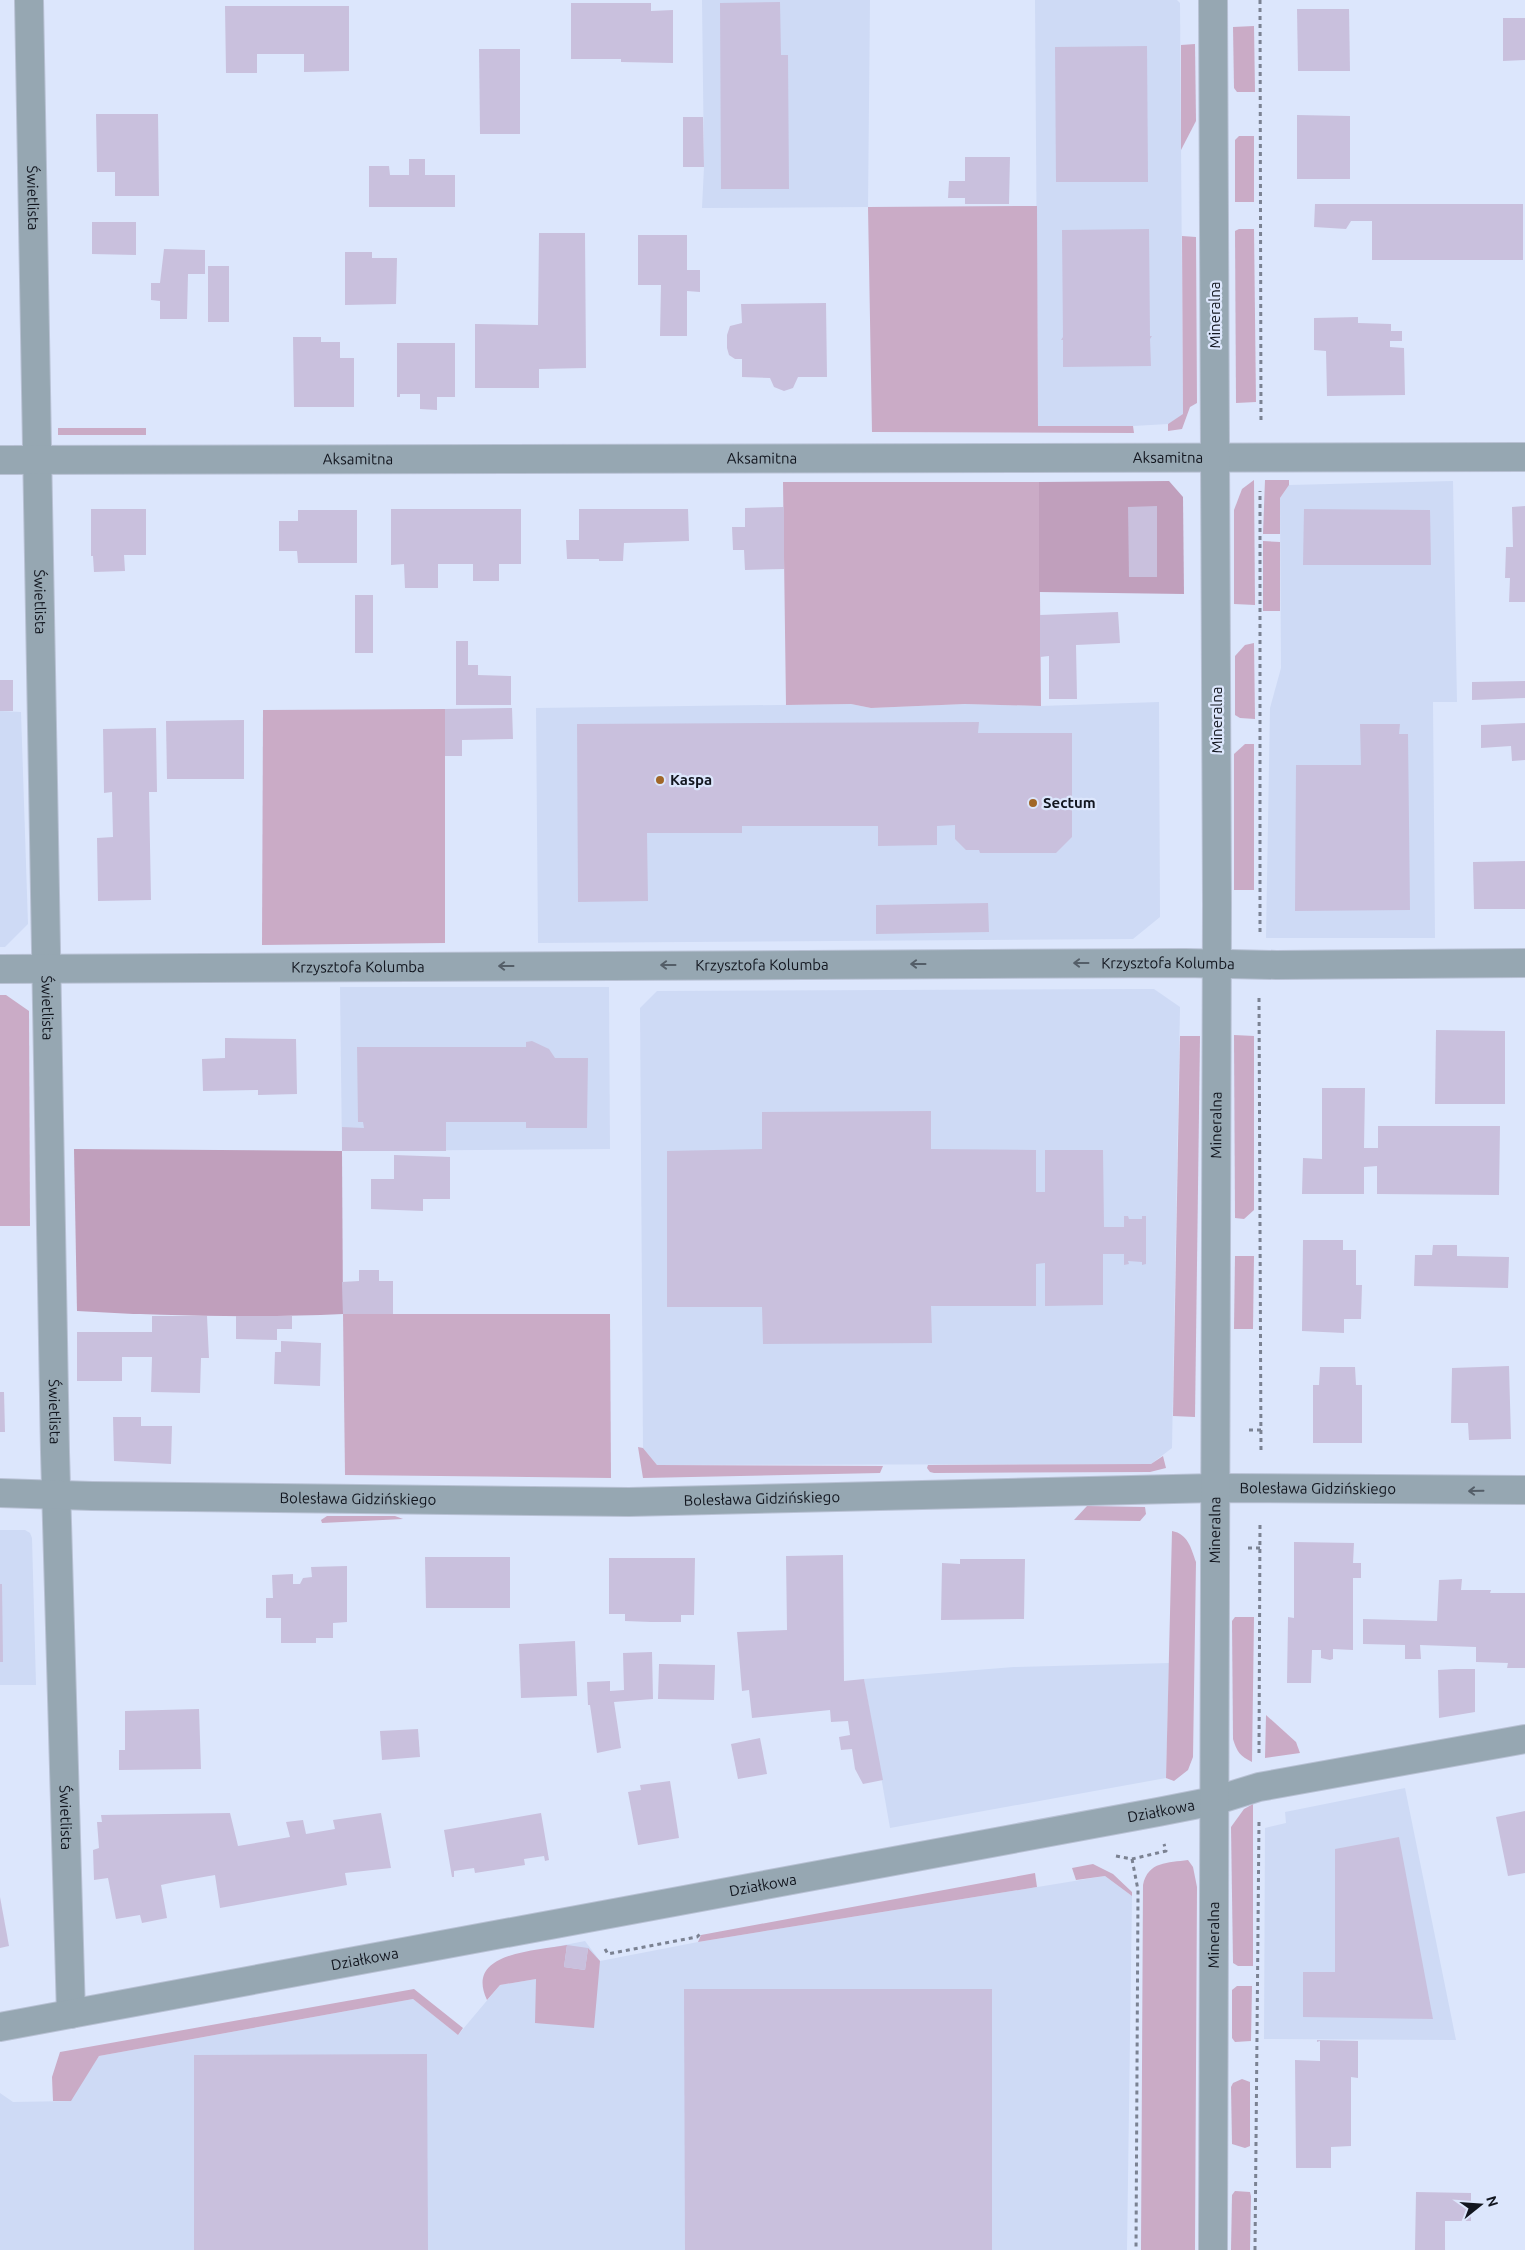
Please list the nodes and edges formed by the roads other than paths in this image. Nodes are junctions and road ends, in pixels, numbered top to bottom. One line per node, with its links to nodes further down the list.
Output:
1 (29, 0): 6 (street, Świetlista)
2 (1213, 0): 3 (street, Mineralna)
3 (1216, 457): 4 (street, Aksamitna); 6 (street, Aksamitna); 7 (street, Mineralna)
4 (1525, 457)
5 (0, 460): 6 (street, Aksamitna)
6 (38, 460): 10 (street, Świetlista)
7 (1217, 963): 8 (street, Krzysztofa Kolumba); 10 (street, Krzysztofa Kolumba, one-way to 10); 11 (street, Mineralna)
8 (1525, 963)
9 (0, 969): 10 (street, Krzysztofa Kolumba)
10 (46, 969): 14 (street, Świetlista)
11 (1215, 1488): 12 (street, Bolesława Gidzińskiego, one-way to 11); 14 (street, Bolesława Gidzińskiego); 16 (street, Mineralna)
12 (1525, 1490)
13 (0, 1493): 14 (street, Bolesława Gidzińskiego)
14 (56, 1493): 17 (street, Świetlista)
15 (1525, 1739): 16 (street, Działkowa)
16 (1214, 1802): 17 (street, Działkowa); 19 (street, Mineralna)
17 (71, 2014): 18 (street, Działkowa)
18 (0, 2027)
19 (1212, 2250)

